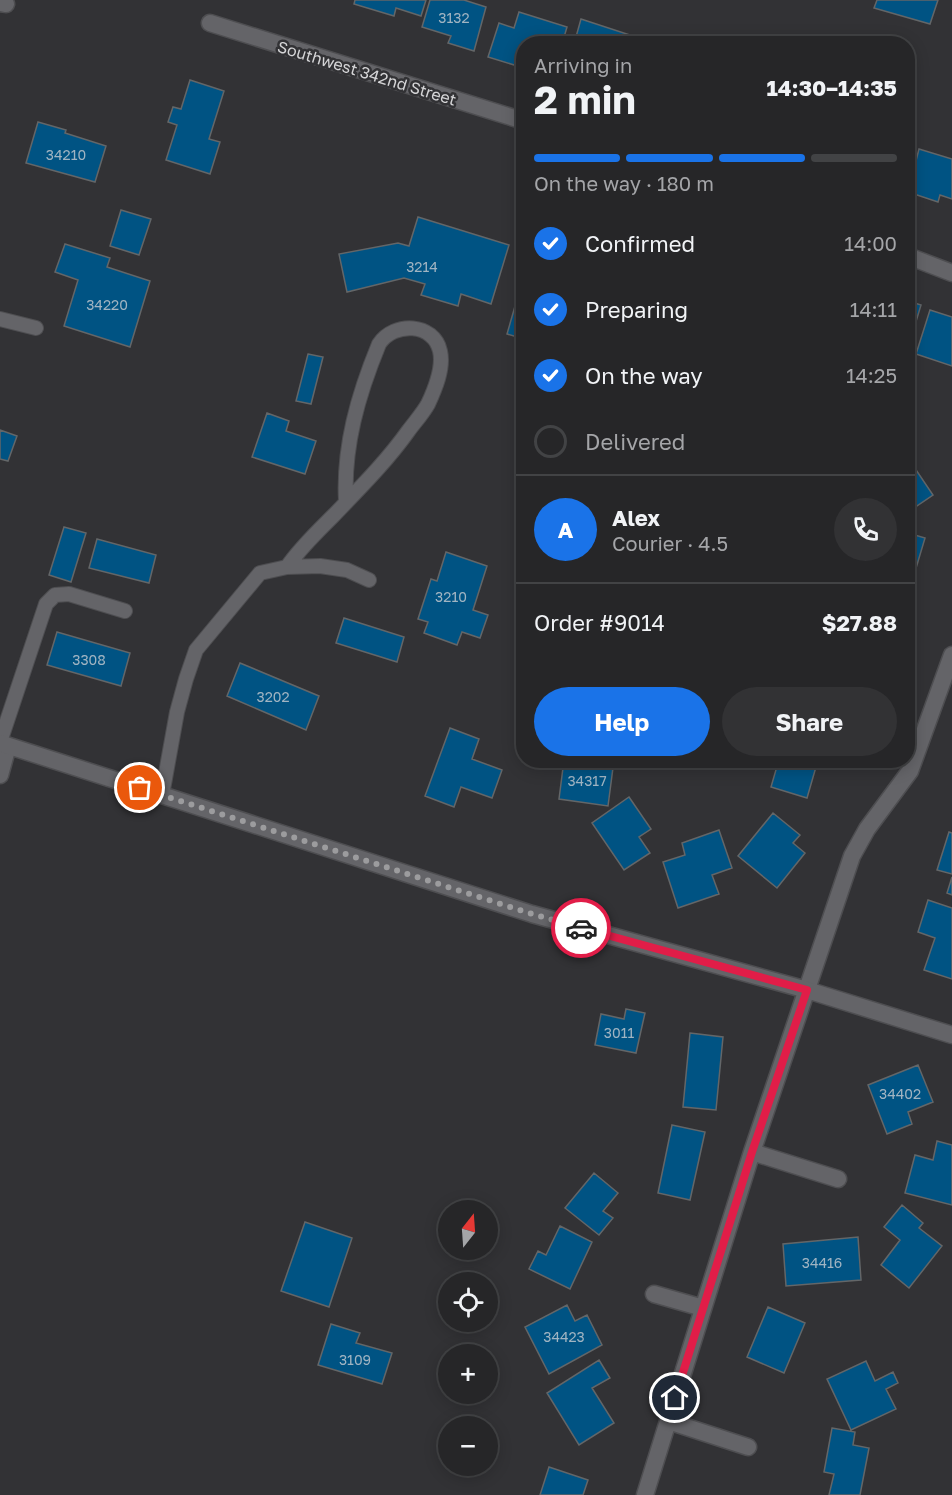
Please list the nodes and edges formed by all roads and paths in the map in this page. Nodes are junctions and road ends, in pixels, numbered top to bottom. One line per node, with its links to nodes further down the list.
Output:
1 (210, 23): 2 (street, Southwest 342nd Street)
2 (516, 119)
3 (915, 259): 4 (street)
4 (952, 273)
5 (0, 319): 6 (lane)
6 (36, 328)
7 (346, 502): 7 (lane); 8 (lane)
8 (287, 567): 9 (lane); 16 (lane)
9 (369, 580)
10 (125, 611): 12 (lane)
11 (952, 655): 13 (street)
12 (3, 744): 15 (street); 16 (street)
13 (915, 757)
14 (911, 768): 17 (street)
15 (0, 775)
16 (162, 795): 17 (street)
17 (807, 990): 18 (street); 19 (street)
18 (952, 1035)
19 (752, 1152): 20 (street); 22 (street)
20 (838, 1179)
21 (654, 1294): 22 (street)
22 (703, 1308): 23 (street)
23 (668, 1421): 24 (street); 25 (street)
24 (748, 1447)
25 (645, 1495)

